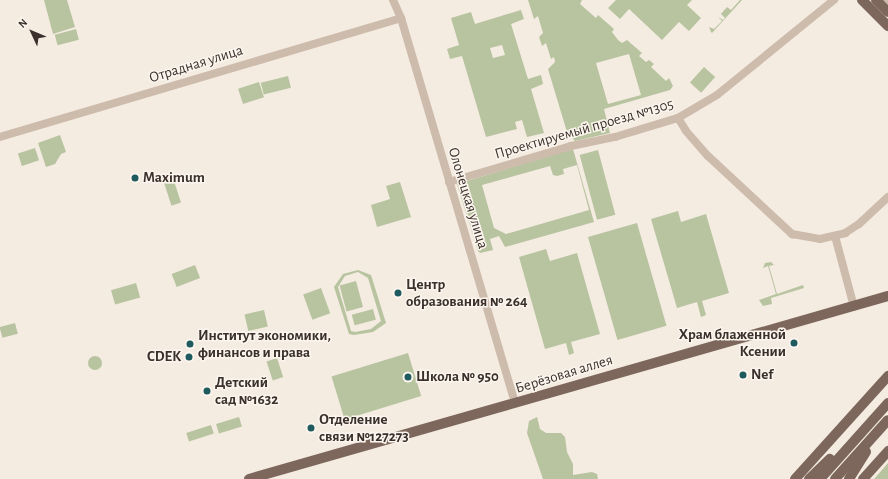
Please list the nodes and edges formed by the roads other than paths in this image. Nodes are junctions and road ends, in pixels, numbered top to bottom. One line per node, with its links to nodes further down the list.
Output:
1 (393, 0): 8 (street, Олонецкая улица)
2 (834, 0): 10 (street, Проектируемый проезд №1305)
3 (862, 0): 9 (main road)
4 (876, 0): 7 (main road)
5 (886, 0): 6 (street)
6 (888, 2)
7 (888, 12)
8 (401, 18): 11 (street, Отрадная улица); 12 (street, Олонецкая улица)
9 (888, 26)
10 (678, 118): 12 (street, Проектируемый проезд №1305); 14 (street)
11 (0, 137)
12 (449, 182): 19 (street, Олонецкая улица)
13 (888, 197): 14 (street)
14 (835, 236): 16 (street)
15 (888, 296): 16 (main road, Берёзовая аллея)
16 (854, 307): 19 (main road, Берёзовая аллея)
17 (888, 376): 24 (main road)
18 (888, 403): 21 (main road)
19 (515, 404): 23 (main road, Берёзовая аллея)
20 (886, 421): 27 (main road); 28 (main road)
21 (868, 426): 25 (main road); 26 (main road)
22 (888, 451): 29 (main road)
23 (249, 479)
24 (795, 479)
25 (809, 479)
26 (820, 479)
27 (835, 479)
28 (849, 479)
29 (863, 479)

